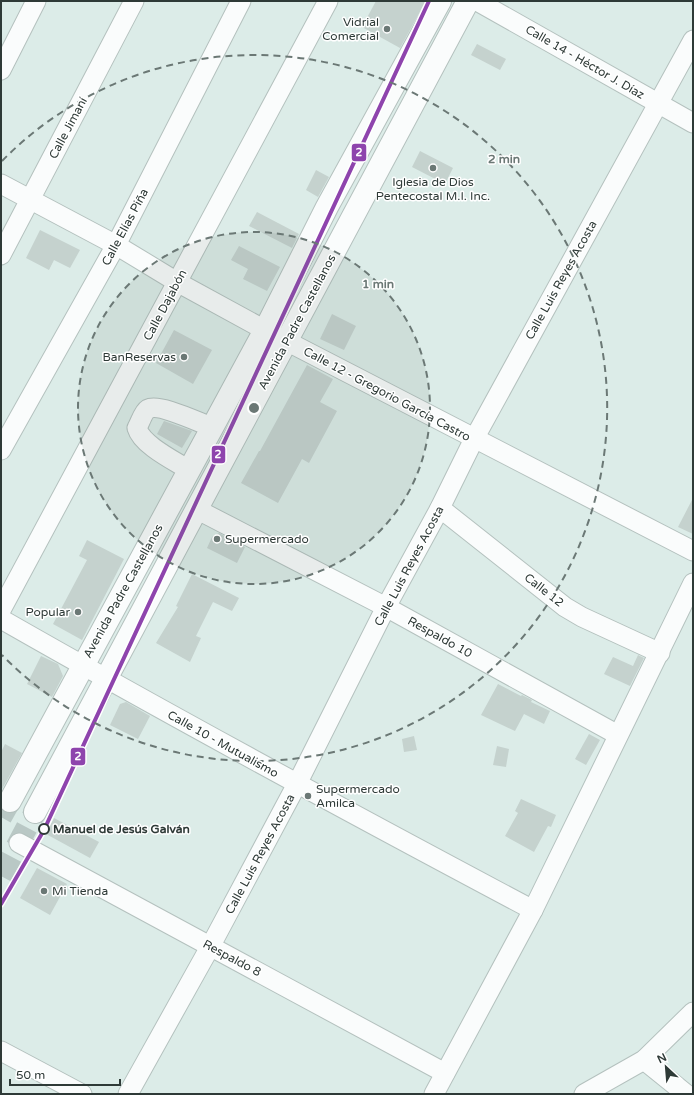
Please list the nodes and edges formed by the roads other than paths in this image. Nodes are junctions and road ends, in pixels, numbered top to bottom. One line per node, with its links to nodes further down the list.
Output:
1 (36, 1): 9 (street)
2 (134, 1): 13 (street, Calle Jimaní)
3 (241, 1): 14 (street, Calle Elías Piña)
4 (328, 1): 16 (street, Calle Dajabón)
5 (440, 1): 17 (main road, Avenida Padre Castellanos)
6 (468, 1): 18 (main road, Avenida Padre Castellanos)
7 (477, 1): 10 (street, Calle 14 - Héctor J. Díaz)
8 (693, 40): 10 (street, Calle Luis Reyes Acosta)
9 (1, 70)
10 (658, 104): 11 (street, Calle 14 - Héctor J. Díaz); 20 (street, Calle Luis Reyes Acosta)
11 (693, 123)
12 (1, 184): 13 (street, Calle 12 - Gregorio García Castro)
13 (30, 200): 14 (street, Calle 12 - Gregorio García Castro); 15 (street, Calle Jimaní)
14 (116, 245): 16 (street, Calle 12 - Gregorio García Castro); 21 (street, Calle Elías Piña)
15 (1, 255)
16 (177, 282): 17 (street, Calle 12 - Gregorio García Castro); 28 (street, Calle Dajabón)
17 (265, 330): 18 (street, Calle 12 - Gregorio García Castro); 19 (main road, Avenida Padre Castellanos)
18 (287, 341): 20 (street, Calle 12 - Gregorio García Castro); 24 (main road, Avenida Padre Castellanos)
19 (212, 428): 22 (main road, Avenida Padre Castellanos); 22 (street)
20 (474, 439): 23 (street, Calle Luis Reyes Acosta); 25 (street, Calle 12 - Gregorio García Castro)
21 (1, 450)
22 (189, 470): 31 (main road, Avenida Padre Castellanos)
23 (440, 508): 27 (street, Calle Luis Reyes Acosta); 30 (street, Calle 12)
24 (196, 509): 27 (street, Respaldo 10); 32 (main road, Avenida Padre Castellanos)
25 (693, 551)
26 (693, 583): 30 (street)
27 (386, 607): 33 (street, Respaldo 10); 34 (street, Calle Luis Reyes Acosta)
28 (1, 610)
29 (1, 619): 31 (street, Calle 10 - Mutualismo)
30 (660, 653): 33 (street)
31 (82, 665): 32 (street, Calle 10 - Mutualismo); 35 (main road, Avenida Padre Castellanos)
32 (106, 679): 34 (street, Calle 10 - Mutualismo); 36 (main road, Avenida Padre Castellanos)
33 (618, 735): 38 (street)
34 (297, 784): 38 (street, Calle 10 - Mutualismo); 39 (street, Calle Luis Reyes Acosta)
35 (10, 801)
36 (35, 812)
37 (19, 843): 39 (street, Respaldo 8)
38 (533, 910): 43 (street)
39 (210, 947): 43 (street, Respaldo 8); 45 (street, Calle Luis Reyes Acosta)
40 (693, 1012): 42 (street)
41 (1, 1051): 44 (street)
42 (644, 1060): 47 (street); 48 (street)
43 (445, 1073): 46 (street)
44 (82, 1094)
45 (128, 1094)
46 (434, 1094)
47 (584, 1094)
48 (686, 1094)

